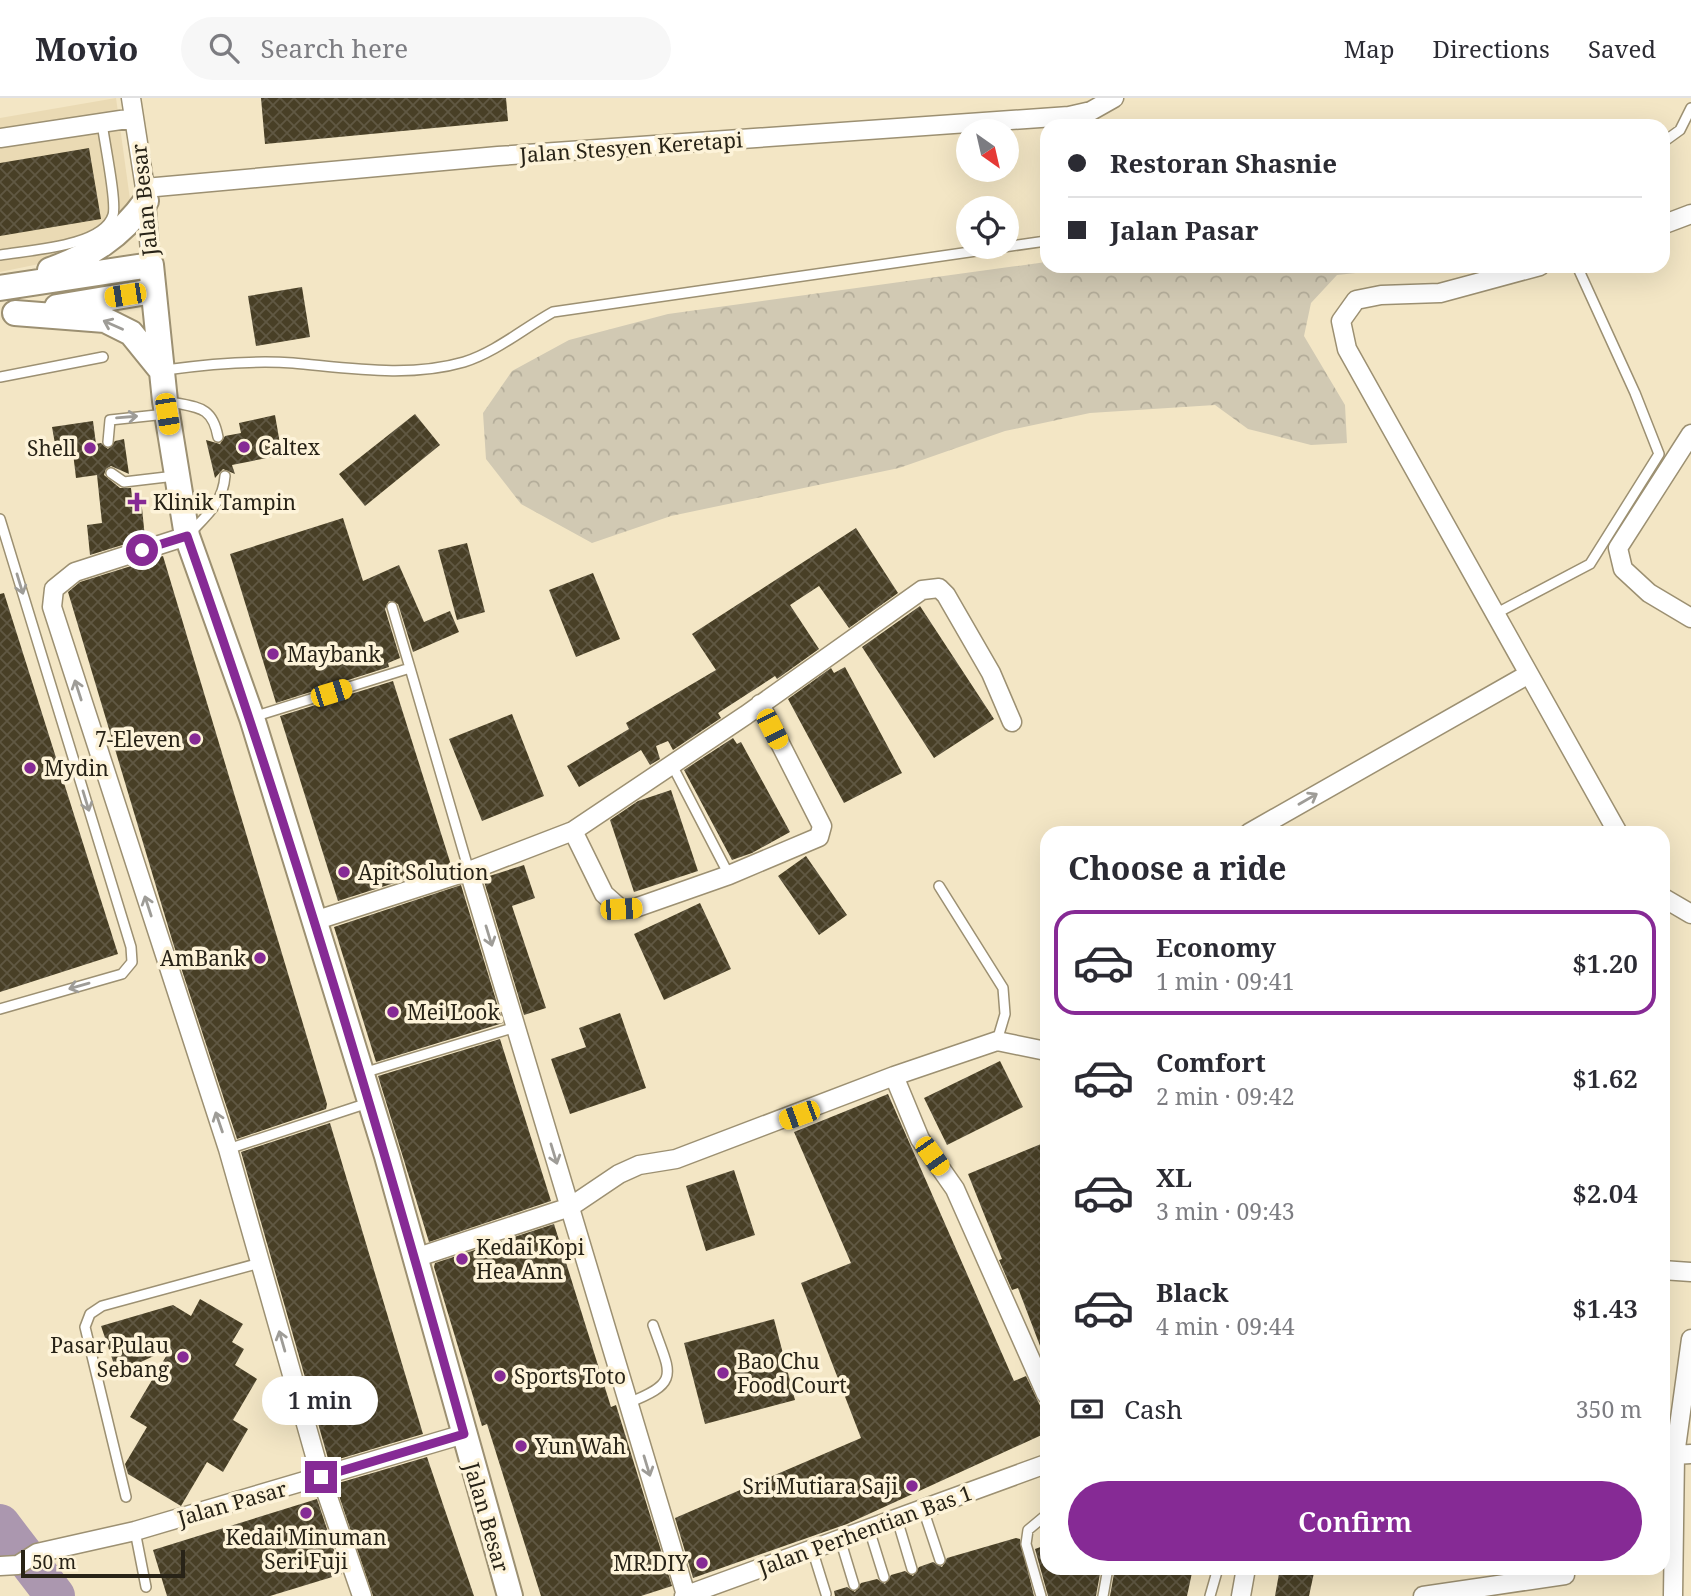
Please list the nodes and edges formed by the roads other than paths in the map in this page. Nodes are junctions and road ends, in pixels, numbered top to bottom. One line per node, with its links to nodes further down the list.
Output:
1 (131, 98): 4 (street, Jalan Besar)
2 (1114, 98): 8 (street, Jalan Stesyen Keretapi)
3 (1691, 108): 6 (lane)
4 (134, 118): 5 (street); 8 (street, Jalan Besar)
5 (102, 122): 7 (street); 12 (lane)
6 (1670, 137)
7 (0, 138)
8 (146, 194): 13 (street, Jalan Besar); 16 (street)
9 (1690, 217): 10 (street)
10 (1670, 223)
11 (1040, 242): 20 (lane)
12 (0, 255)
13 (151, 265): 16 (street); 17 (street, Jalan Besar)
14 (1515, 273): 32 (street)
15 (1580, 273): 32 (lane)
16 (3, 287)
17 (153, 291): 18 (street); 20 (street, Jalan Besar)
18 (7, 315): 20 (street, one-way to 18)
19 (103, 357): 21 (lane)
20 (162, 370): 22 (street, Jalan Besar)
21 (0, 377)
22 (166, 407): 24 (lane); 25 (lane, one-way to 22); 27 (street, Jalan Besar)
23 (1691, 433): 33 (street)
24 (218, 437)
25 (108, 442)
26 (111, 473): 27 (lane)
27 (177, 476): 30 (street, Jalan Besar)
28 (225, 476): 30 (lane)
29 (0, 519): 49 (lane, one-way to 49)
30 (187, 536): 37 (street, Jalan Besar); 56 (street, one-way to 30)
31 (393, 607): 34 (lane)
32 (1494, 615): 35 (street)
33 (1691, 618)
34 (410, 668): 37 (lane); 43 (lane)
35 (1527, 675): 40 (street, one-way to 35); 41 (street)
36 (760, 704): 38 (street); 39 (street); 44 (street)
37 (251, 718): 48 (street, Jalan Besar)
38 (1013, 722)
39 (672, 765): 42 (street); 44 (lane)
40 (1261, 826)
41 (1614, 826)
42 (573, 831): 43 (street); 44 (street)
43 (469, 871): 48 (street); 50 (street, one-way to 50)
44 (729, 875)
45 (939, 886): 51 (lane)
46 (1670, 902): 47 (street)
47 (1691, 914)
48 (314, 921): 53 (street, Jalan Besar)
49 (0, 1009)
50 (516, 1027): 53 (lane); 57 (street, one-way to 57)
51 (997, 1041): 52 (street); 54 (street)
52 (1040, 1050)
53 (361, 1074): 55 (street, Jalan Besar)
54 (894, 1076): 57 (street); 64 (street)
55 (370, 1103): 56 (lane); 58 (street, Jalan Besar)
56 (228, 1149): 59 (street)
57 (570, 1207): 58 (street); 65 (street)
58 (415, 1258): 66 (street, Jalan Besar)
59 (260, 1262): 69 (street, one-way to 59); 70 (lane)
60 (1670, 1271): 61 (street)
61 (1691, 1272)
62 (653, 1325): 65 (lane)
63 (1691, 1339): 67 (street)
64 (1040, 1380)
65 (628, 1404): 91 (street, one-way to 91)
66 (464, 1434): 69 (street, Jalan Pasar); 90 (street, Jalan Besar)
67 (1676, 1453): 97 (street)
68 (1040, 1466): 71 (street, Jalan Perhentian Bas 1)
69 (321, 1477): 75 (street, Jalan Pasar); 89 (street)
70 (126, 1497)
71 (923, 1509): 72 (street, Jalan Perhentian Bas 1); 78 (lane)
72 (897, 1519): 74 (street, Jalan Perhentian Bas 1); 80 (lane)
73 (1040, 1520): 92 (lane)
74 (869, 1529): 76 (street, Jalan Perhentian Bas 1); 85 (lane)
75 (135, 1531): 79 (street, Jalan Pasar); 87 (lane)
76 (840, 1539): 77 (street, Jalan Perhentian Bas 1); 86 (lane)
77 (812, 1549): 88 (lane); 91 (street, Jalan Perhentian Bas 1)
78 (940, 1560)
79 (9, 1565)
80 (912, 1569)
81 (1107, 1575): 93 (lane)
82 (1215, 1575): 94 (lane)
83 (1245, 1575): 95 (street)
84 (1565, 1575): 96 (street)
85 (884, 1577)
86 (854, 1585)
87 (146, 1587)
88 (826, 1594)
89 (362, 1596)
90 (510, 1596)
91 (685, 1596)
92 (1041, 1596)
93 (1103, 1596)
94 (1210, 1596)
95 (1241, 1596)
96 (1426, 1596)
97 (1673, 1596)

